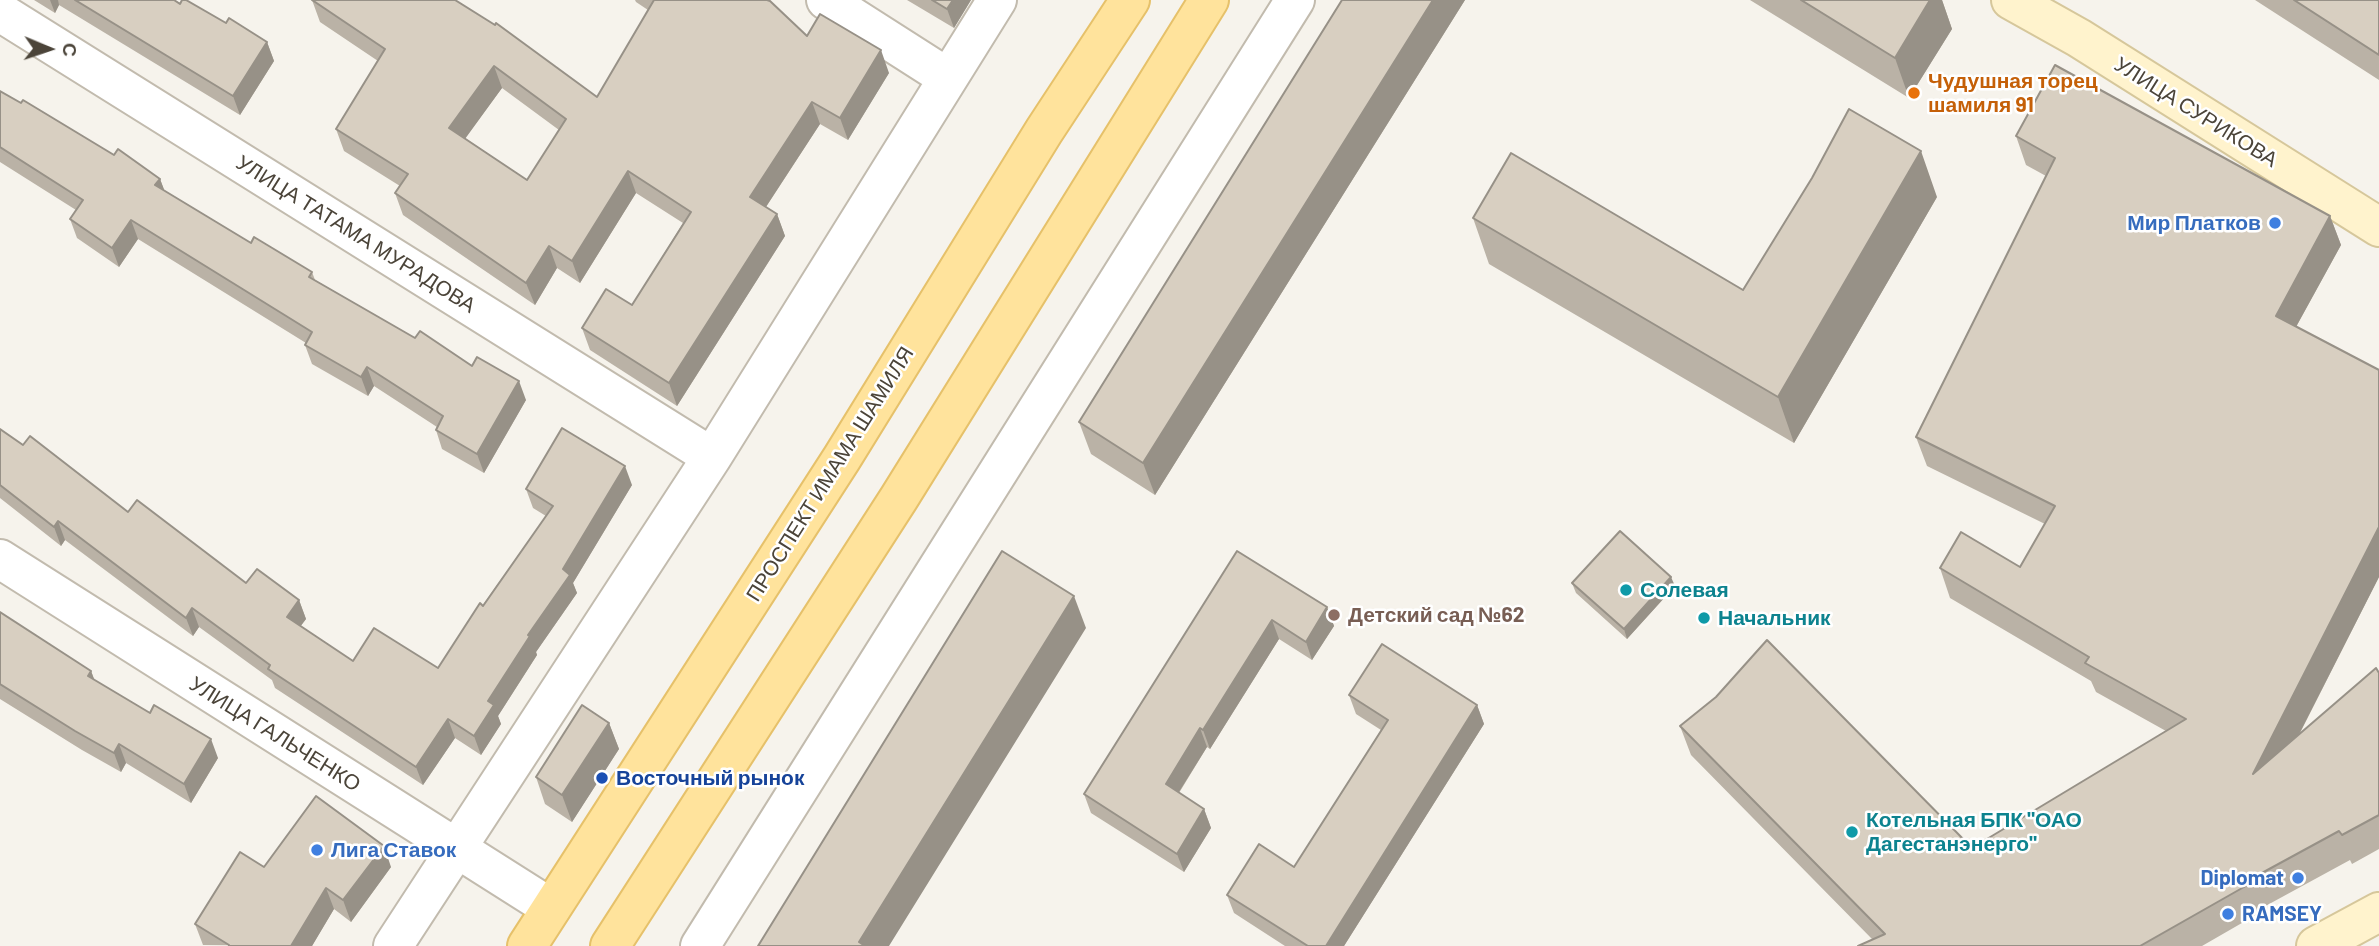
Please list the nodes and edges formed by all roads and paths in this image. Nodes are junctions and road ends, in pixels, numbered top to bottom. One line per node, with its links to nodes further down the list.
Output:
1 (826, 0): 8 (street)
2 (997, 0): 8 (street)
3 (1130, 0): 13 (main road, ПРОСПЕКТ ИМАМА ШАМИЛЯ)
4 (1209, 0): 17 (main road)
5 (1295, 0): 18 (street)
6 (2011, 0): 9 (main road, УЛИЦА СУРИКОВА)
7 (0, 12): 10 (street, УЛИЦА ТАТАМА МУРАДОВА)
8 (948, 78): 10 (street)
9 (2379, 228)
10 (712, 457): 12 (street)
11 (0, 559): 12 (street, УЛИЦА ГАЛЬЧЕНКО)
12 (456, 849): 13 (street, УЛИЦА ГАЛЬЧЕНКО); 15 (street)
13 (551, 908): 16 (main road, ПРОСПЕКТ ИМАМА ШАМИЛЯ)
14 (2379, 912): 19 (main road)
15 (393, 946)
16 (527, 946)
17 (610, 946)
18 (700, 946)
19 (2316, 946)

